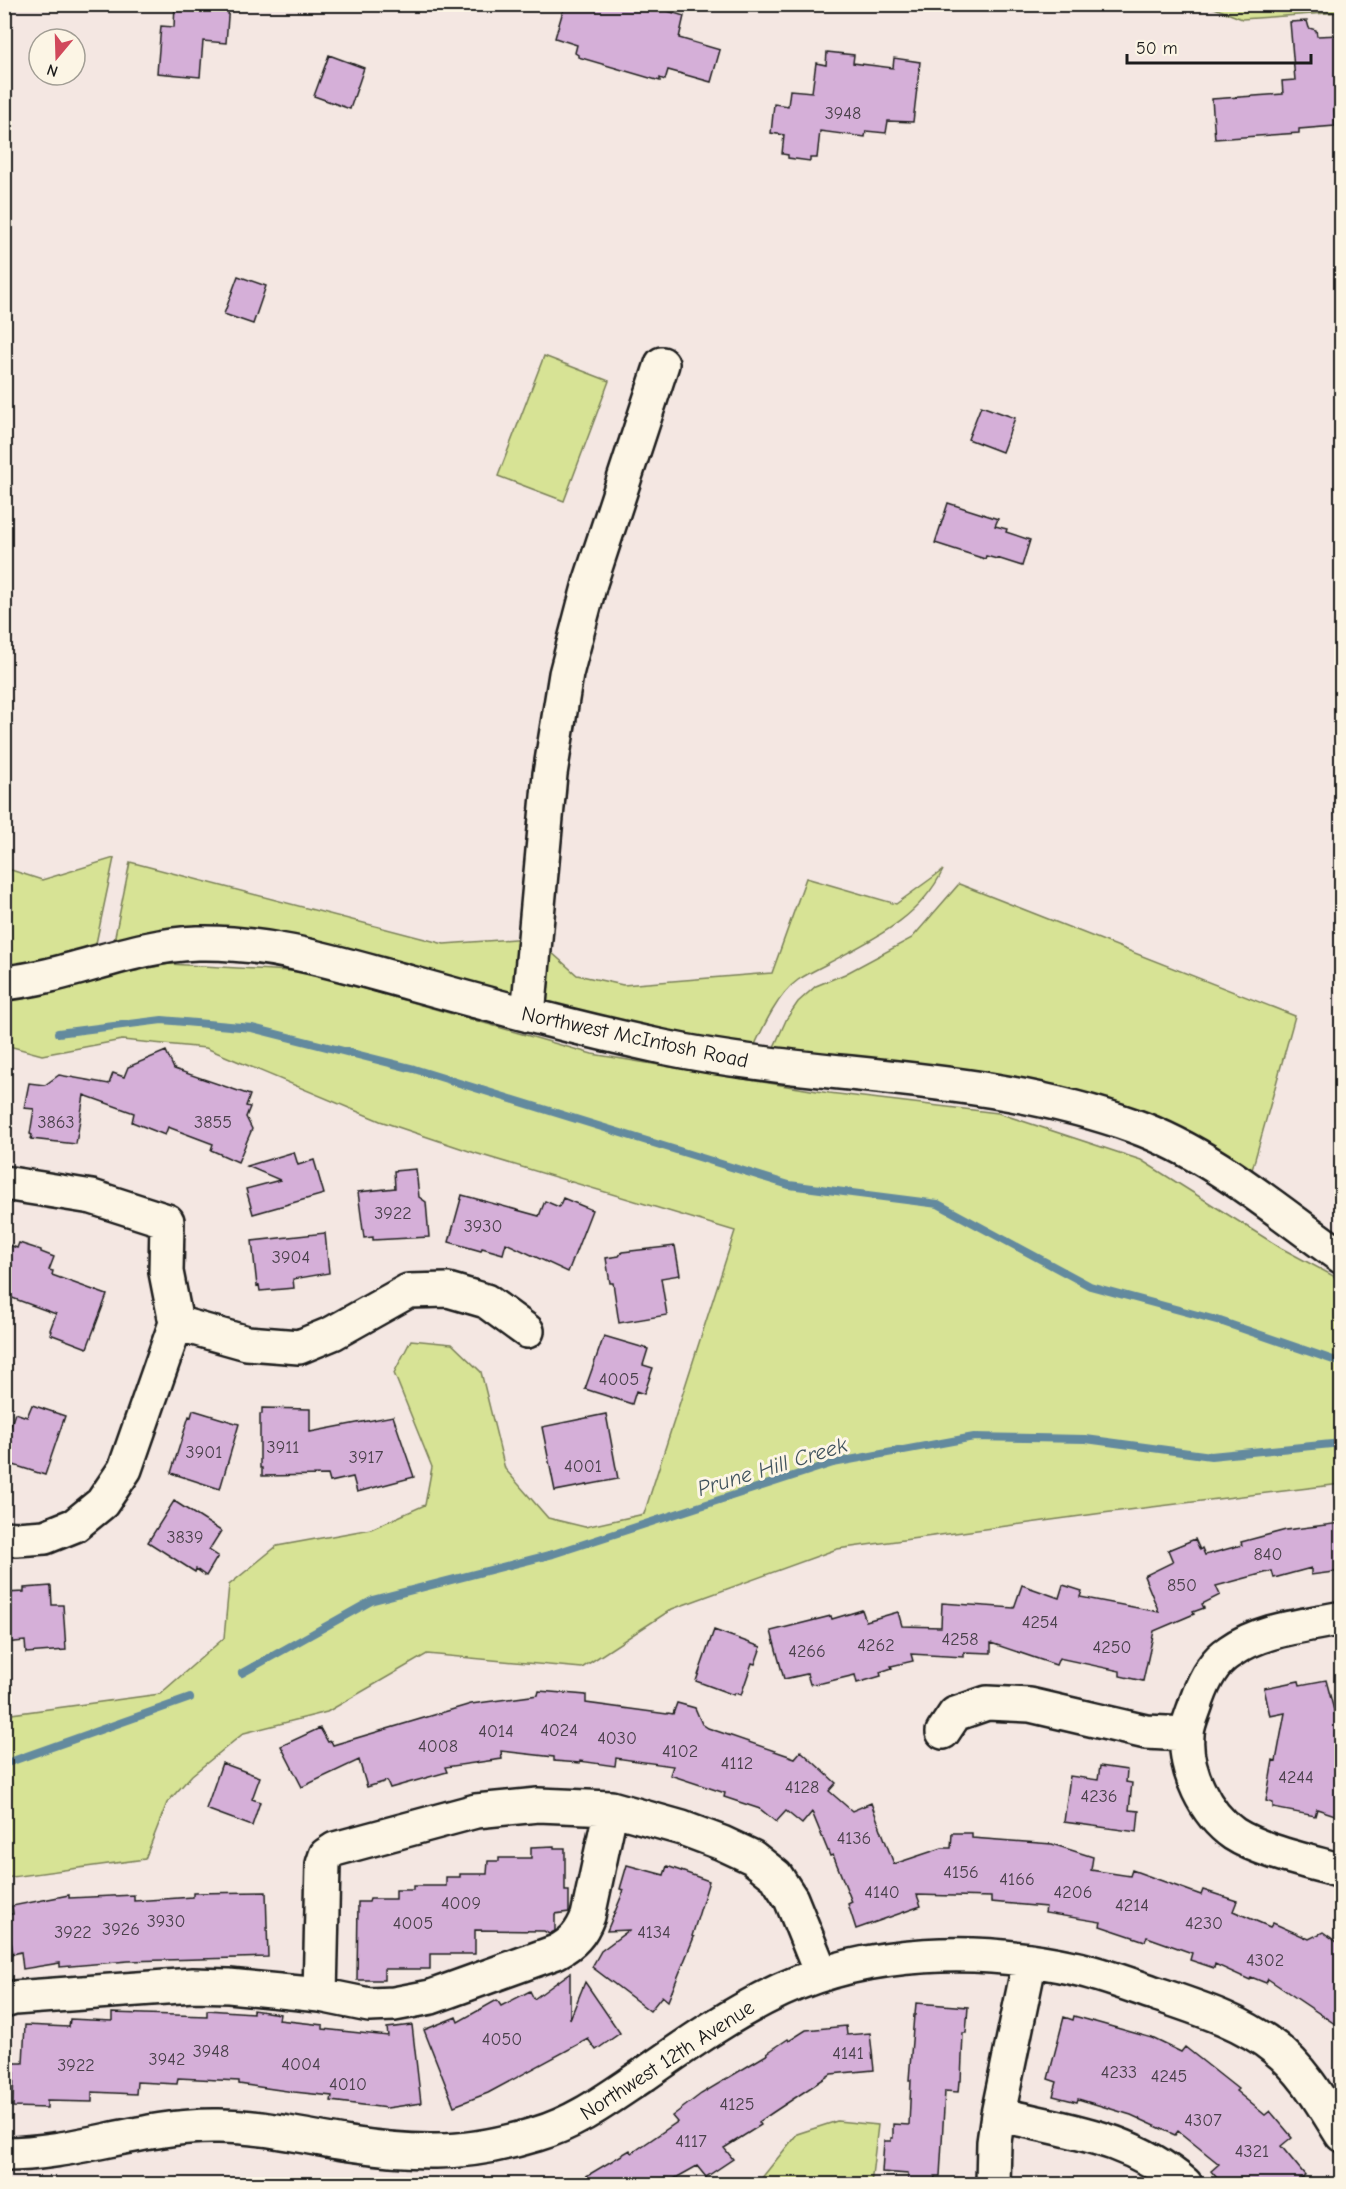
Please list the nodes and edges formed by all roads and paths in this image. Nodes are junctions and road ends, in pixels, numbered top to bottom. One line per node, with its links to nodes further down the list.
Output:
1 (662, 364): 3 (street)
2 (4, 982): 3 (street, Northwest McIntosh Road)
3 (528, 1015): 5 (street, Northwest McIntosh Road)
4 (4, 1183): 6 (street)
5 (1341, 1257)
6 (176, 1323): 7 (street); 8 (street)
7 (527, 1331)
8 (4, 1538)
9 (1341, 1618): 11 (street)
10 (943, 1732): 11 (street)
11 (1186, 1734): 13 (street)
12 (611, 1808): 15 (street); 16 (street); 16 (street)
13 (1341, 1871)
14 (1030, 1960): 15 (street, Northwest 12th Avenue); 18 (street); 19 (street, Northwest 12th Avenue)
15 (821, 1973): 20 (street, Northwest 12th Avenue)
16 (320, 1995): 17 (street)
17 (4, 2001)
18 (998, 2114): 21 (street); 22 (street)
19 (1341, 2135)
20 (4, 2154)
21 (993, 2184)
22 (1185, 2184)

